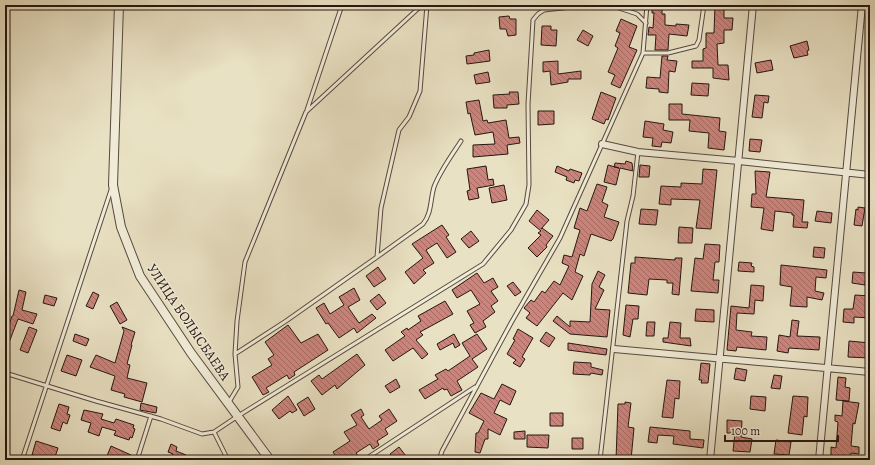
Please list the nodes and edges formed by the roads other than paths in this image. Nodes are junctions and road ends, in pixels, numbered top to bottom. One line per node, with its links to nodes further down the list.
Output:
1 (119, 5): 20 (street, УЛИЦА БОЛЫСБАЕВА)
2 (342, 5): 13 (lane)
3 (422, 5): 13 (lane)
4 (427, 5): 21 (lane)
5 (590, 5): 32 (lane)
6 (610, 5): 11 (lane)
7 (647, 5): 11 (lane)
8 (704, 5): 12 (lane)
9 (753, 5): 17 (street)
10 (862, 5): 18 (street)
11 (646, 23): 12 (lane)
12 (643, 53): 15 (lane)
13 (306, 112): 23 (lane)
14 (461, 141): 21 (lane)
15 (602, 144): 16 (street); 29 (lane)
16 (638, 152): 17 (street); 22 (lane)
17 (739, 160): 18 (street); 24 (street)
18 (847, 172): 19 (street); 25 (street)
19 (870, 175)
20 (113, 185): 28 (lane); 30 (street, УЛИЦА БОЛЫСБАЕВА)
21 (377, 257): 23 (lane)
22 (614, 349): 24 (street); 40 (lane)
23 (235, 354): 30 (lane)
24 (721, 359): 25 (street); 41 (street)
25 (827, 369): 26 (street); 42 (street)
26 (870, 372)
27 (5, 373): 28 (lane)
28 (48, 386): 31 (lane); 34 (lane)
29 (476, 386): 38 (lane); 39 (lane)
30 (228, 403): 32 (street, УЛИЦА БОЛЫСБАЕВА)
31 (151, 416): 33 (lane); 35 (lane)
32 (238, 416): 33 (lane); 37 (street, УЛИЦА БОЛЫСБАЕВА)
33 (214, 432): 36 (lane)
34 (22, 460)
35 (138, 460)
36 (228, 460)
37 (270, 460)
38 (364, 460)
39 (439, 460)
40 (600, 460)
41 (710, 460)
42 (819, 460)

